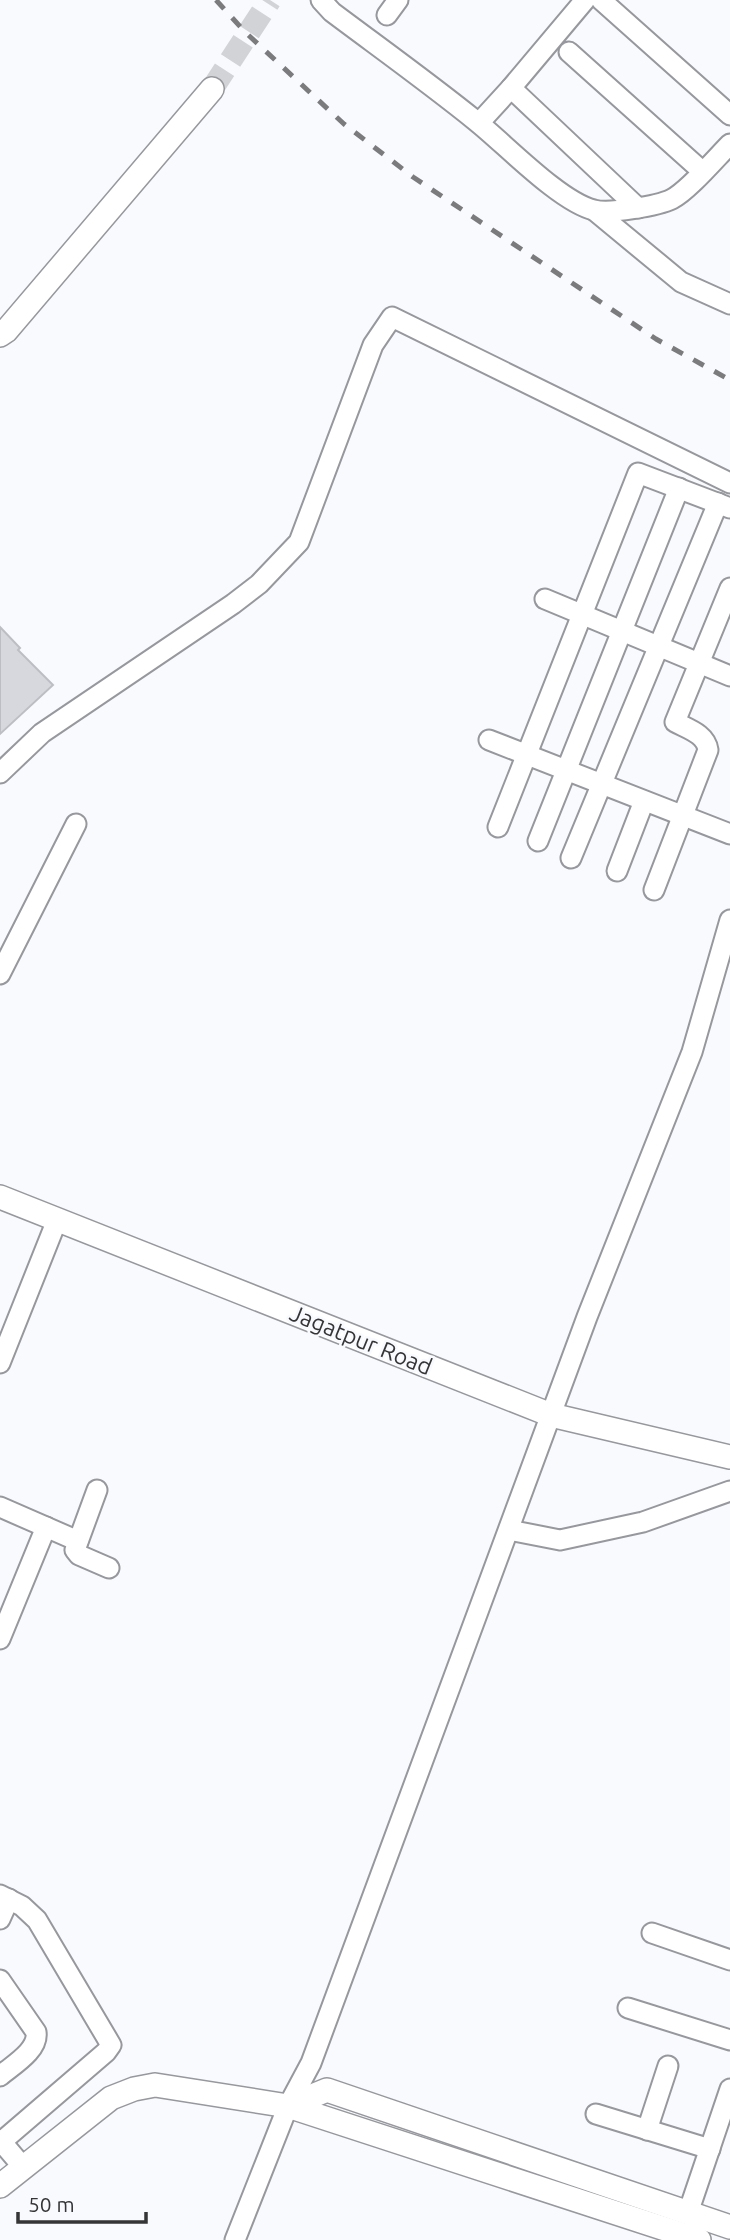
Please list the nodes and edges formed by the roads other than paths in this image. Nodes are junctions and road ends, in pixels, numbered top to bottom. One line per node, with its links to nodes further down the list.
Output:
1 (321, 0): 8 (street)
2 (585, 0): 5 (street)
3 (600, 0): 7 (street)
4 (569, 52): 10 (street)
5 (511, 88): 8 (street); 11 (street)
6 (212, 89): 14 (street)
7 (730, 115)
8 (479, 123): 12 (street)
9 (730, 144): 10 (street)
10 (703, 172): 11 (street)
11 (638, 208): 12 (street)
12 (595, 211): 13 (street)
13 (730, 304)
14 (0, 335)
15 (730, 483): 28 (street)
16 (679, 488): 17 (street); 20 (street); 21 (street)
17 (724, 505): 22 (street)
18 (730, 588): 23 (street)
19 (545, 599): 20 (street)
20 (582, 615): 21 (street); 26 (street)
21 (621, 631): 22 (street); 27 (street)
22 (658, 646): 23 (street); 29 (street)
23 (700, 663): 24 (street); 31 (street)
24 (730, 676)
25 (489, 740): 26 (street)
26 (526, 755): 27 (street); 33 (street)
27 (566, 770): 29 (street); 35 (street)
28 (0, 773)
29 (600, 783): 30 (street); 36 (street)
30 (643, 801): 31 (street); 37 (street)
31 (683, 815): 34 (street); 38 (street)
32 (76, 824): 40 (street)
33 (498, 827)
34 (730, 835)
35 (538, 841)
36 (571, 858)
37 (617, 871)
38 (654, 890)
39 (730, 920): 44 (street)
40 (0, 974)
41 (0, 1198): 42 (street, Jagatpur Road)
42 (57, 1220): 43 (street); 44 (street, Jagatpur Road)
43 (0, 1363)
44 (551, 1415): 45 (street, Jagatpur Road); 50 (street)
45 (730, 1457)
46 (97, 1490): 51 (street)
47 (730, 1492): 50 (street)
48 (0, 1507): 49 (street)
49 (46, 1527): 51 (street); 53 (street)
50 (509, 1530): 64 (street)
51 (78, 1541): 52 (street)
52 (109, 1568)
53 (0, 1639)
54 (4, 1897): 55 (street); 67 (street)
55 (0, 1919)
56 (652, 1933): 57 (street)
57 (730, 1960)
58 (0, 1980): 62 (street)
59 (628, 2008): 60 (street)
60 (730, 2040)
61 (668, 2066): 66 (street)
62 (0, 2076)
63 (730, 2089): 68 (street)
64 (288, 2106): 69 (street); 71 (street); 73 (street); 74 (street)
65 (596, 2114): 66 (street)
66 (647, 2130): 68 (street)
67 (1, 2142): 69 (street)
68 (710, 2149): 71 (street)
69 (23, 2167): 70 (street)
70 (0, 2186)
71 (688, 2213): 72 (street)
72 (730, 2227)
73 (234, 2240)
74 (699, 2240)

